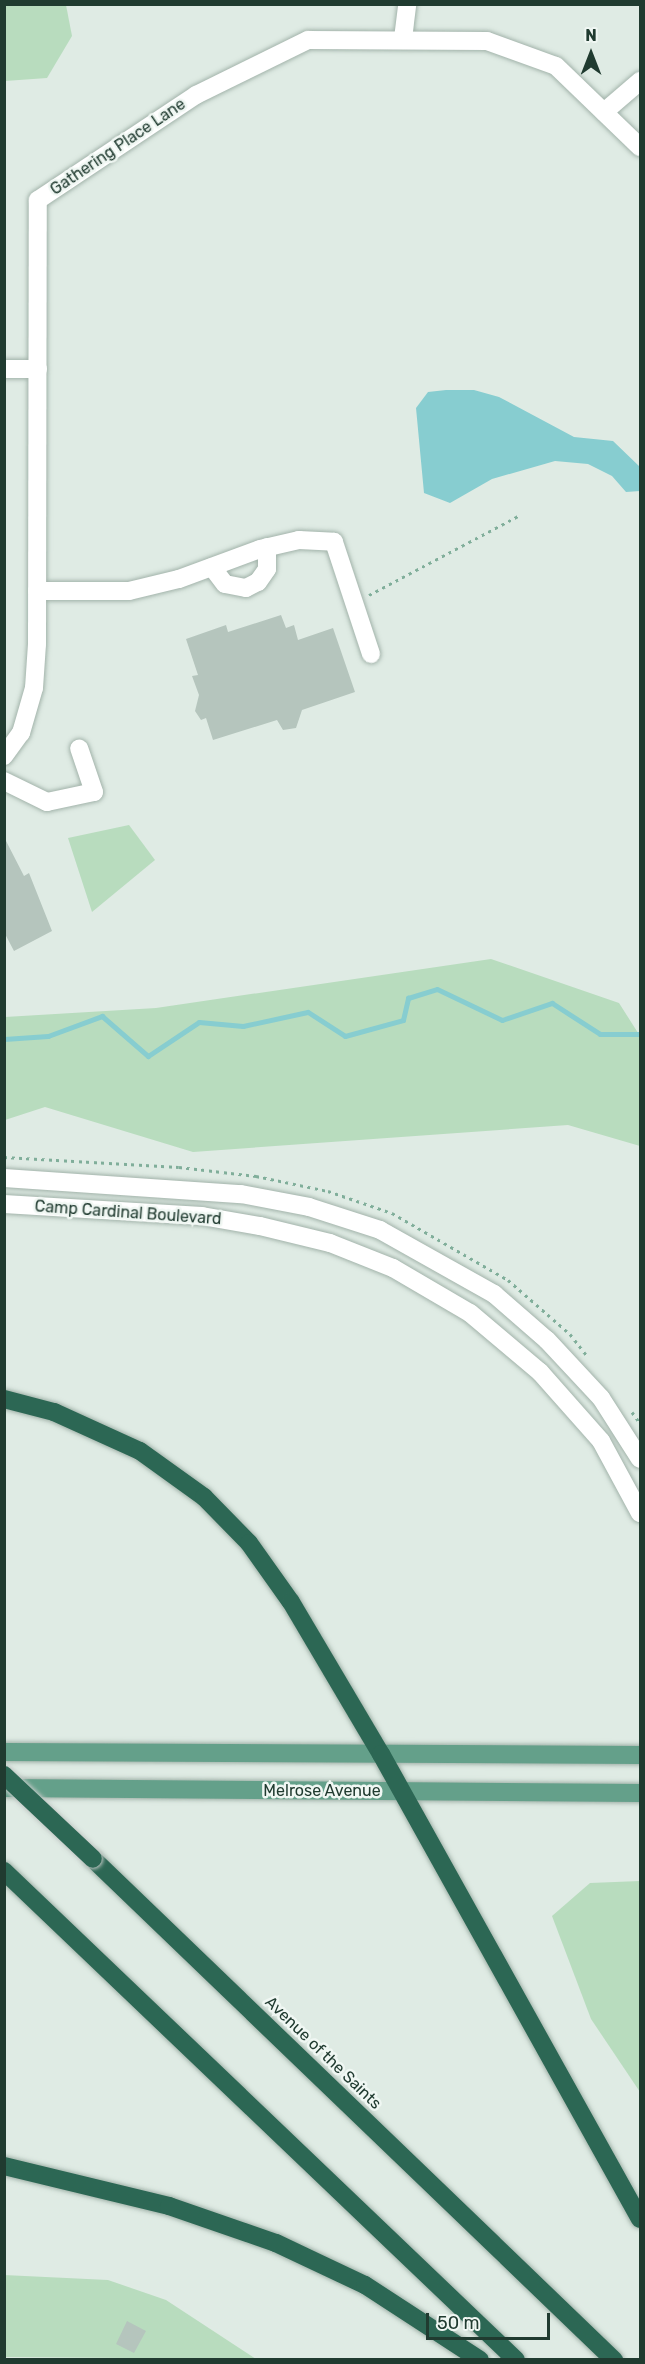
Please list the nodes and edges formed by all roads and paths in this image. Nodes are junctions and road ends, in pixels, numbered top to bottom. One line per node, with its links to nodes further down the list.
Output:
1 (408, 4): 2 (street)
2 (403, 39): 4 (street, Gathering Place Lane); 7 (street, Gathering Place Lane)
3 (640, 81): 4 (street)
4 (604, 112): 5 (street, Gathering Place Lane)
5 (640, 146)
6 (4, 369): 7 (street)
7 (38, 369): 11 (street, Gathering Place Lane)
8 (518, 516): 12 (path)
9 (267, 547): 10 (street); 10 (street); 12 (street)
10 (212, 567): 11 (street)
11 (37, 591): 15 (street, Gathering Place Lane)
12 (354, 602): 13 (street)
13 (371, 654)
14 (79, 748): 16 (street)
15 (4, 756)
16 (4, 781)
17 (4, 1178): 20 (street, Camp Cardinal Boulevard)
18 (4, 1204): 21 (street, Camp Cardinal Boulevard)
19 (4, 1400): 23 (highway)
20 (640, 1459)
21 (640, 1513)
22 (4, 1752): 23 (main road)
23 (381, 1754): 24 (main road); 27 (highway)
24 (640, 1755)
25 (4, 1774): 34 (highway, Avenue of the Saints, bridge)
26 (4, 1788): 27 (main road, Melrose Avenue)
27 (402, 1792): 28 (main road, Melrose Avenue); 31 (highway)
28 (640, 1793)
29 (4, 1871): 33 (highway)
30 (4, 2166): 32 (highway)
31 (640, 2219)
32 (480, 2360)
33 (516, 2360)
34 (614, 2360)

